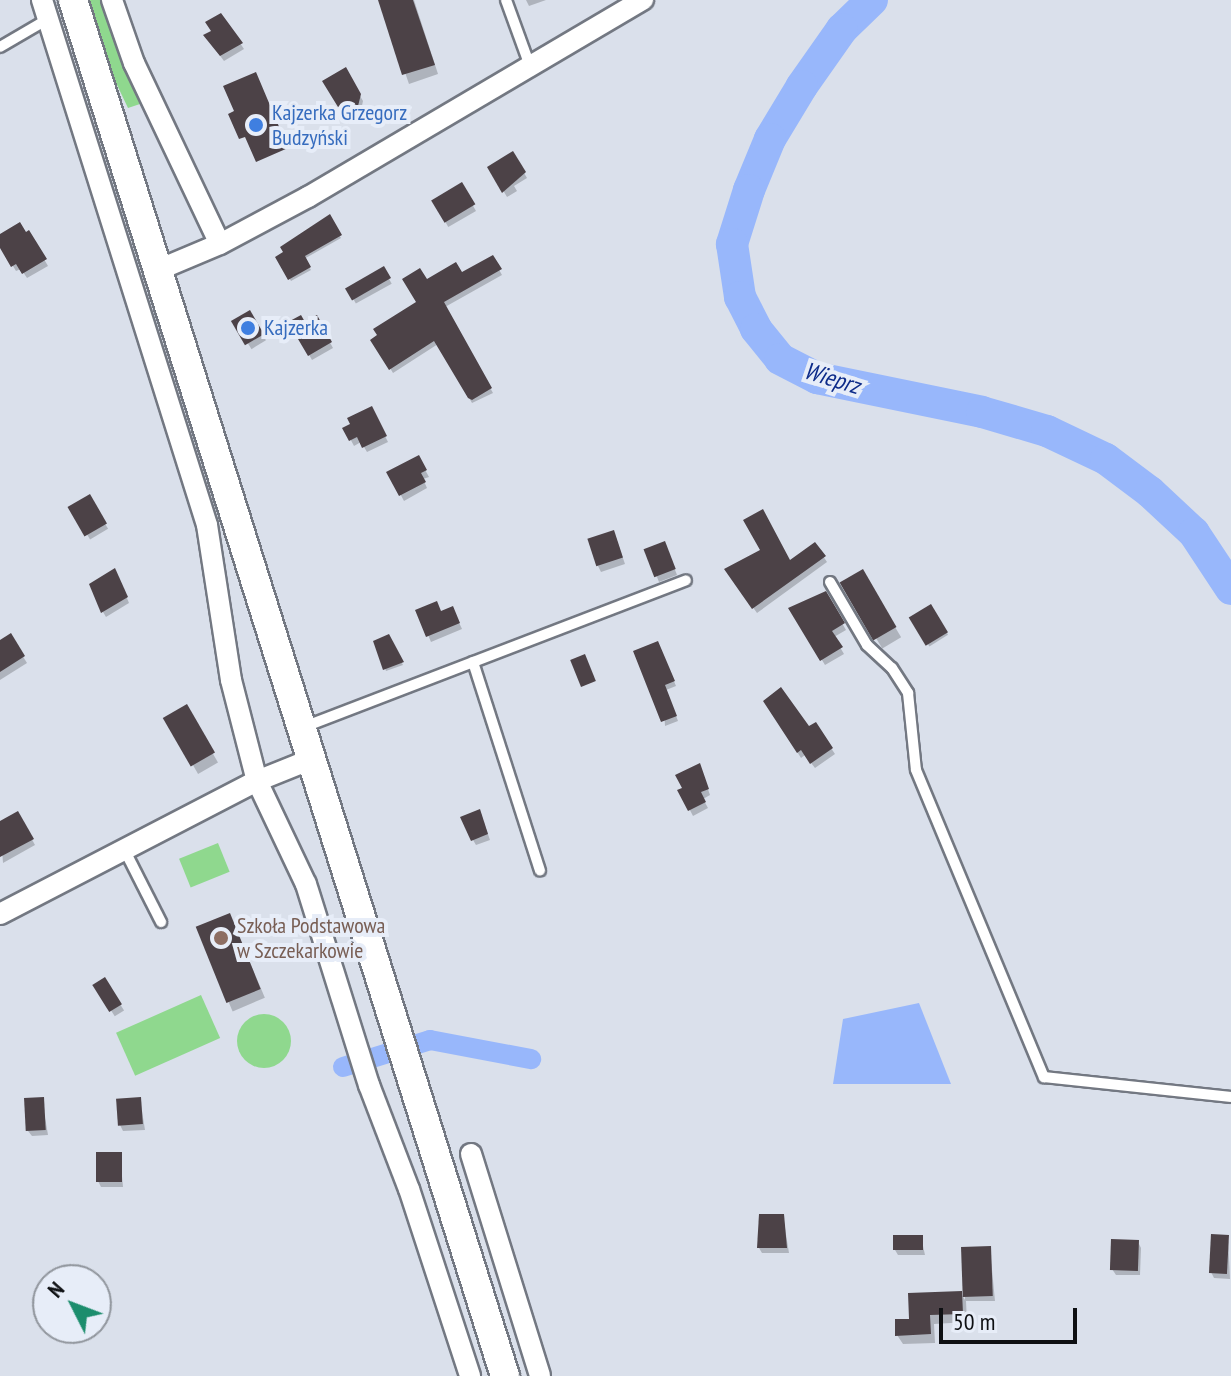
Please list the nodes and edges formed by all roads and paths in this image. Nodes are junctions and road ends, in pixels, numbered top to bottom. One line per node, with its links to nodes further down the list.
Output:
1 (73, 0): 9 (main road)
2 (112, 0): 8 (street)
3 (506, 0): 7 (lane)
4 (643, 0): 7 (street)
5 (45, 10): 6 (lane); 15 (street)
6 (0, 47)
7 (530, 66): 8 (street)
8 (220, 244): 9 (street)
9 (158, 270): 13 (main road)
10 (686, 580): 12 (lane)
11 (830, 582): 20 (lane)
12 (473, 662): 13 (lane); 17 (lane)
13 (302, 728): 14 (main road)
14 (312, 759): 15 (street); 23 (main road)
15 (257, 781): 16 (street); 22 (street)
16 (124, 849): 18 (street); 19 (lane)
17 (540, 871)
18 (0, 914)
19 (161, 922)
20 (1231, 1097)
21 (471, 1154): 24 (street)
22 (470, 1376)
23 (505, 1376)
24 (540, 1376)

